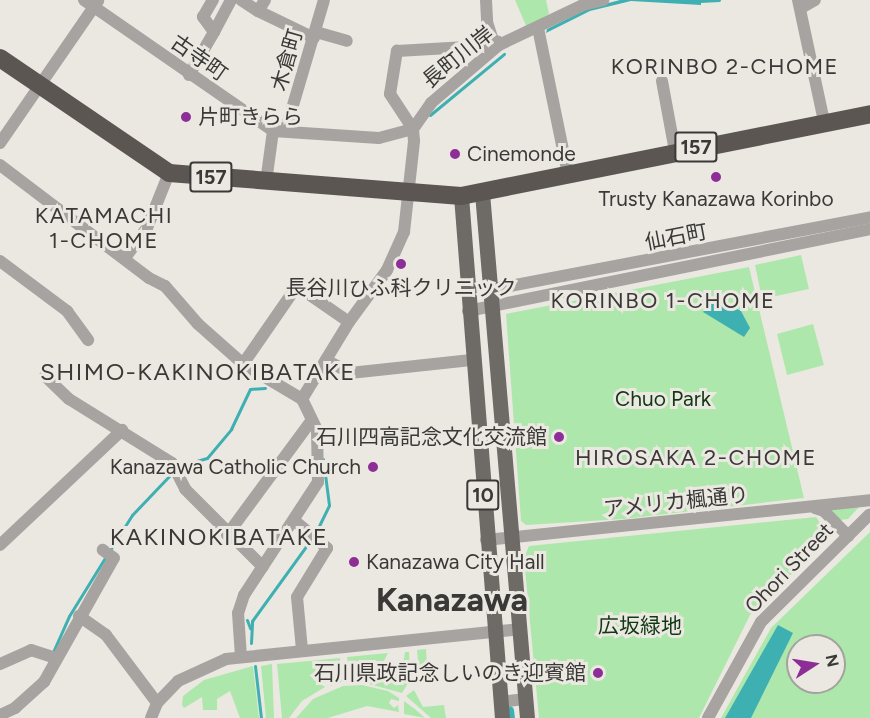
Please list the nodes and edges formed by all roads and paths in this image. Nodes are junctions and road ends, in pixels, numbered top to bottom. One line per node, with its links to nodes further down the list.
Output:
1 (213, 0): 12 (street)
2 (231, 0): 12 (street)
3 (241, 0): 11 (street)
4 (265, 0): 11 (street)
5 (324, 0): 14 (street, 木倉町)
6 (486, 0): 16 (street)
7 (603, 0): 13 (street, 長町川岸)
8 (815, 0): 10 (street)
9 (92, 2): 18 (street, 古寺町); 20 (street)
10 (800, 4): 22 (street)
11 (258, 11): 14 (street)
12 (214, 32): 18 (street)
13 (538, 32): 16 (street, 長町川岸); 30 (street)
14 (315, 35): 15 (street); 23 (street, 木倉町)
15 (347, 41)
16 (498, 41): 24 (street, 長町川岸); 24 (street)
17 (0, 58): 20 (highway, 157)
18 (189, 75): 25 (street, 古寺町)
19 (662, 81): 27 (street)
20 (39, 85): 26 (street); 29 (highway, 157)
21 (870, 114): 22 (highway, 157)
22 (824, 122): 27 (highway, 157)
23 (286, 129): 24 (street); 25 (street)
24 (412, 129): 32 (street)
25 (273, 131): 31 (street)
26 (0, 143)
27 (675, 151): 30 (highway, 157)
28 (0, 165): 40 (street)
29 (169, 173): 31 (highway, 157); 40 (street)
30 (568, 174): 33 (highway, 157)
31 (266, 182): 32 (highway, 157)
32 (410, 192): 34 (highway, 157); 44 (street)
33 (482, 193): 34 (highway, 157); 38 (main road, 10)
34 (461, 196): 39 (main road, 10)
35 (870, 217): 37 (street, 仙石町)
36 (870, 229): 37 (street, 仙石町)
37 (783, 241): 42 (street, 仙石町)
38 (486, 253): 39 (street); 42 (main road, 10)
39 (465, 254): 43 (main road, 10)
40 (125, 258): 48 (street)
41 (0, 261): 45 (street)
42 (489, 298): 43 (street, 仙石町); 59 (main road, 10)
43 (468, 311): 47 (main road, 10)
44 (349, 322): 46 (street); 48 (street)
45 (88, 339)
46 (326, 360): 47 (street); 50 (street)
47 (471, 360): 60 (main road, 10)
48 (243, 364): 50 (street)
49 (45, 376): 52 (street)
50 (302, 399): 51 (street)
51 (311, 421): 56 (street); 57 (street)
52 (122, 430): 57 (street); 61 (street)
53 (870, 501): 54 (street, アメリカ楓通り)
54 (815, 508): 58 (street); 59 (street, アメリカ楓通り)
55 (870, 514): 58 (street, Ohori Street)
56 (295, 521): 63 (street); 67 (street)
57 (227, 535): 63 (street)
58 (848, 536): 78 (street, Ohori Street)
59 (511, 538): 60 (street, アメリカ楓通り); 65 (main road, 10)
60 (486, 540): 66 (main road, 10)
61 (0, 545)
62 (103, 550): 64 (street)
63 (263, 567): 68 (street)
64 (79, 616): 69 (street); 73 (street)
65 (519, 629): 66 (street); 71 (main road, 10)
66 (494, 631): 67 (street); 72 (main road, 10)
67 (302, 650): 68 (street)
68 (241, 657): 73 (street)
69 (56, 658): 70 (street); 74 (street)
70 (0, 664)
71 (525, 699): 72 (street); 77 (main road, 10)
72 (500, 702): 76 (main road, 10)
73 (157, 703): 75 (street)
74 (0, 715)
75 (151, 718)
76 (502, 718)
77 (527, 718)
78 (708, 718)

